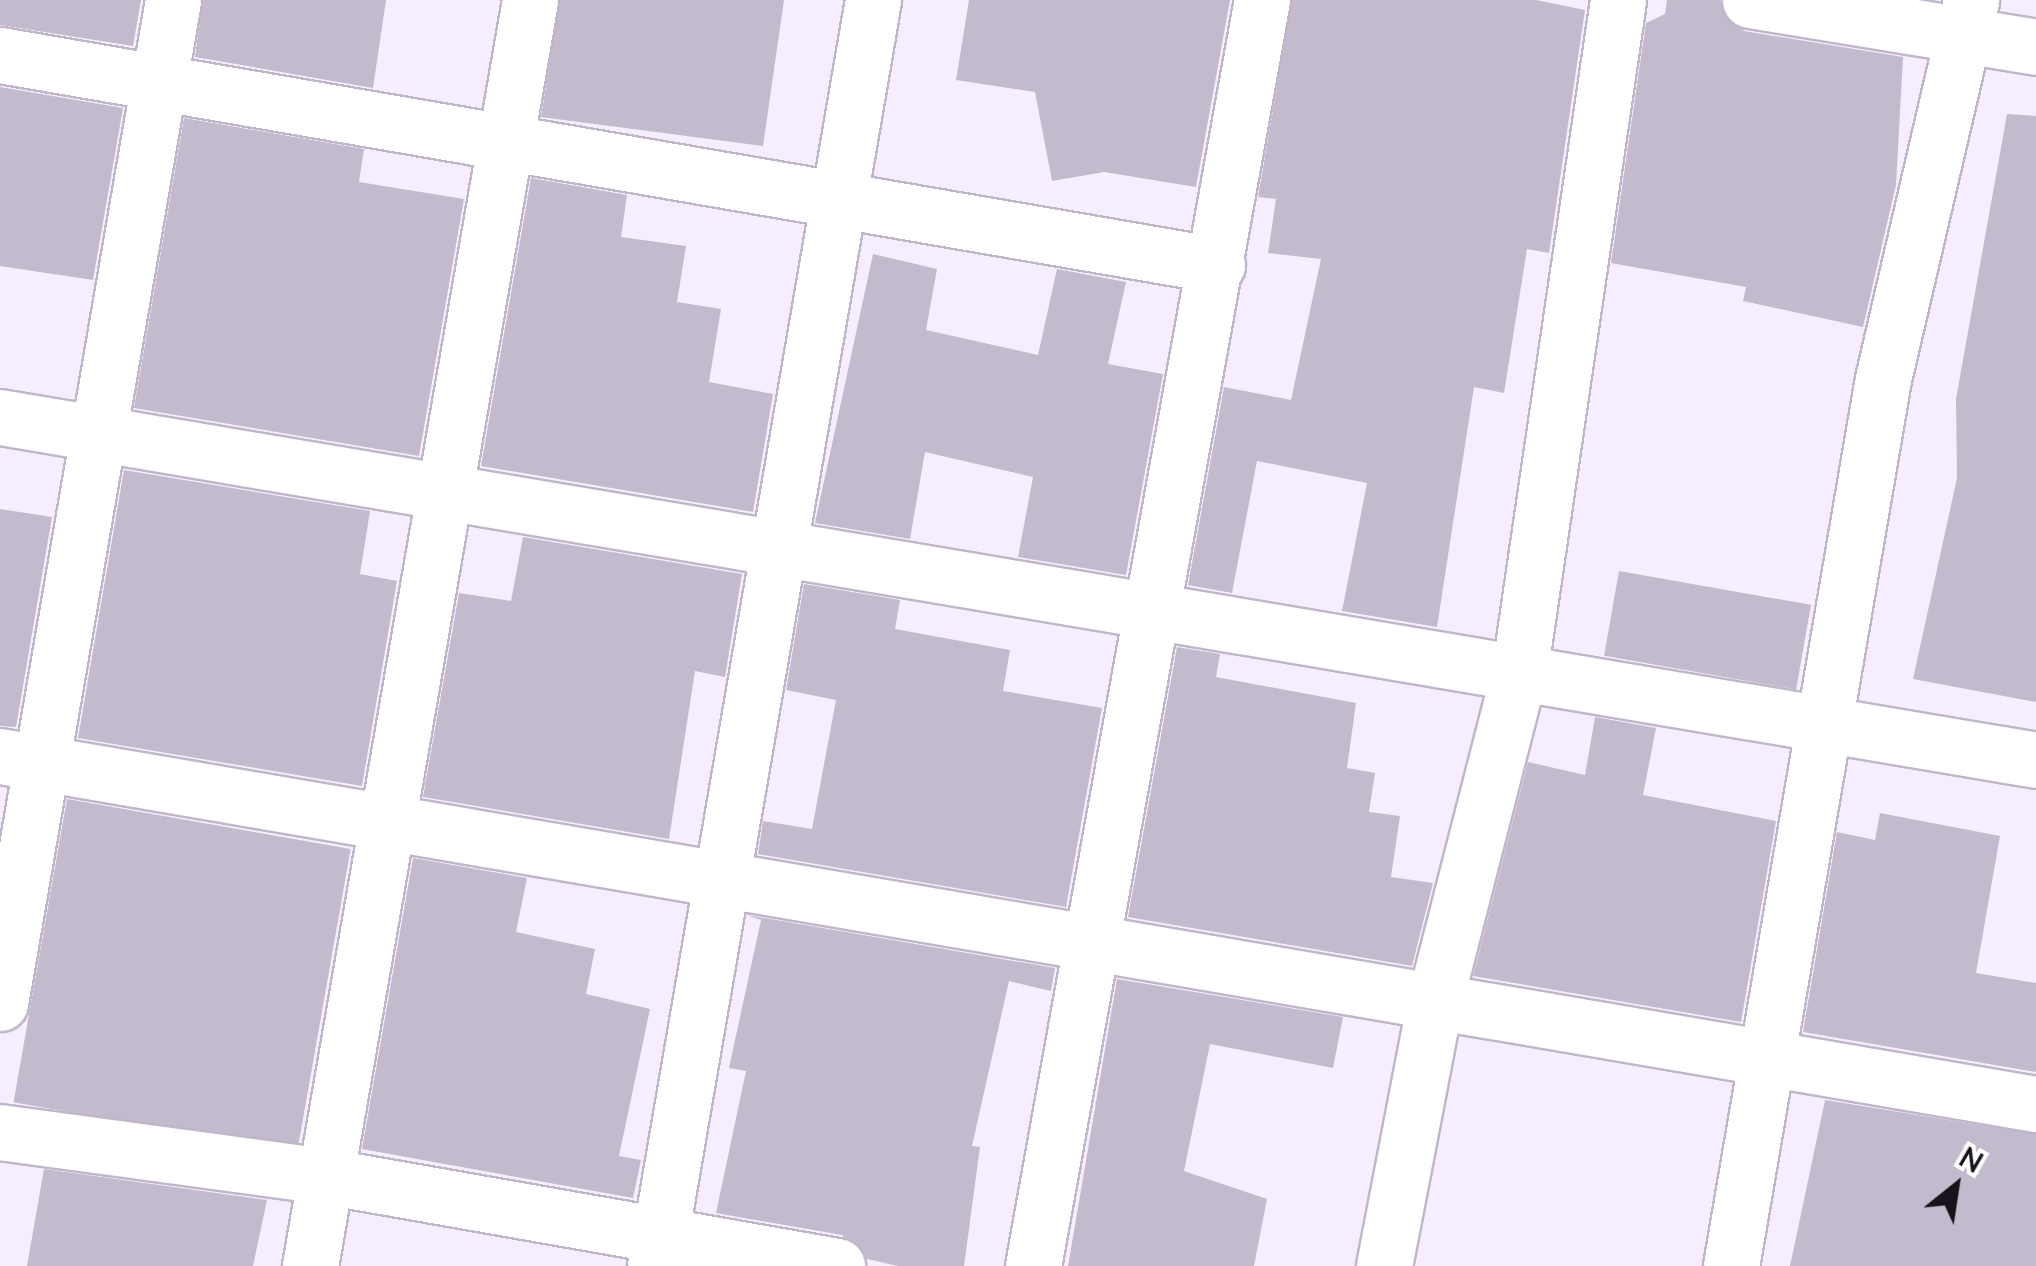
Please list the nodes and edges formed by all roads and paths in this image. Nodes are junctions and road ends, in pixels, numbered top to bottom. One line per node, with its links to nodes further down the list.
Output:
1 (173, 0): 10 (street)
2 (530, 0): 11 (street)
3 (873, 0): 12 (street)
4 (1262, 0): 13 (street)
5 (1618, 0): 19 (street)
6 (1750, 0): 7 (street)
7 (1968, 18): 8 (street); 20 (street)
8 (2036, 48)
9 (0, 54): 10 (street)
10 (156, 84): 11 (street); 15 (street)
11 (506, 140): 12 (street); 16 (street)
12 (838, 198): 13 (street); 17 (street)
13 (1217, 266): 18 (street)
14 (0, 417): 15 (street)
15 (93, 432): 16 (street); 21 (street)
16 (444, 494): 17 (street); 23 (street)
17 (778, 550): 18 (street); 24 (street)
18 (1154, 613): 19 (street); 25 (street)
19 (1519, 674): 20 (street); 26 (street)
20 (1822, 724): 22 (street); 28 (street)
21 (19, 759): 23 (street); 27 (street)
22 (2036, 760)
23 (388, 817): 24 (street); 31 (street)
24 (723, 875): 25 (street); 32 (street)
25 (1093, 940): 26 (street); 35 (street)
26 (1435, 1000): 28 (street); 36 (street)
27 (0, 1003)
28 (1766, 1056): 29 (street); 37 (street)
29 (2036, 1104)
30 (0, 1132): 31 (street)
31 (325, 1176): 32 (street); 33 (street)
32 (658, 1251): 34 (street)
33 (310, 1266)
34 (836, 1266)
35 (1033, 1266)
36 (1384, 1266)
37 (1731, 1266)

